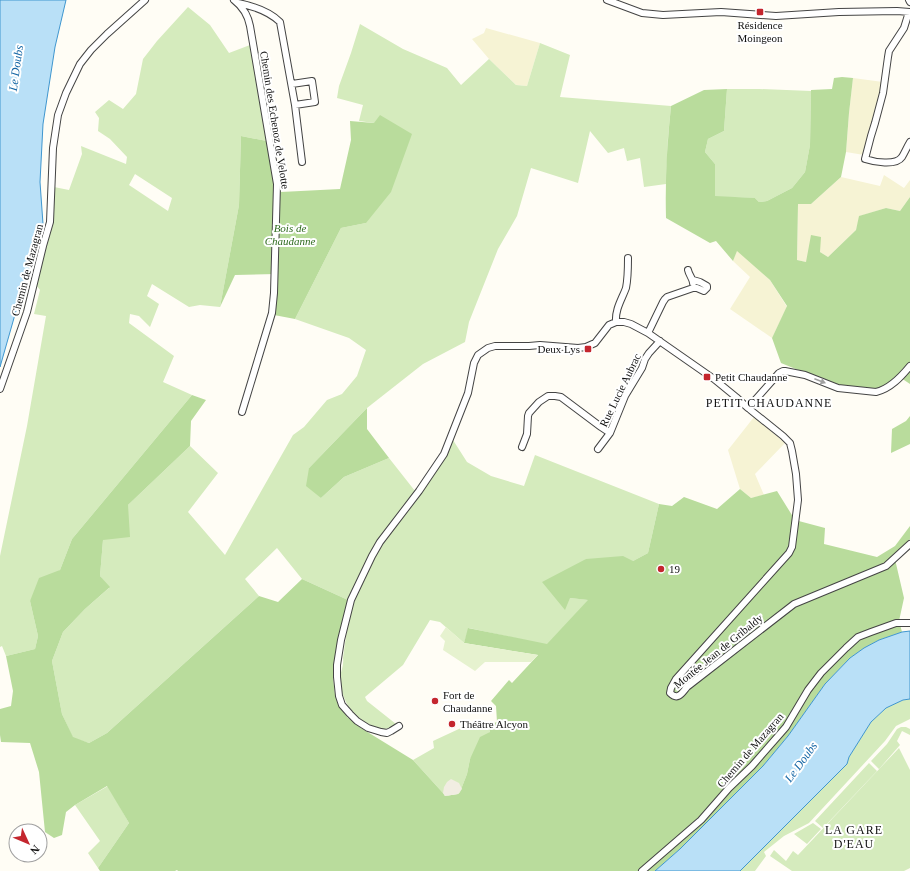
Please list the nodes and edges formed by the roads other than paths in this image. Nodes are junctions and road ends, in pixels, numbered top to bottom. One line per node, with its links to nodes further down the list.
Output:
1 (145, 0): 17 (street, Chemin de Mazagran)
2 (607, 0): 4 (street)
3 (236, 2): 5 (street); 19 (street, Chemin des Echenoz de Velotte)
4 (909, 12): 7 (street)
5 (292, 84): 6 (street); 6 (street)
6 (295, 105): 8 (street)
7 (910, 142)
8 (302, 162)
9 (628, 258): 13 (street)
10 (688, 270): 11 (street)
11 (693, 280): 12 (street); 12 (street)
12 (693, 288): 14 (street)
13 (616, 322): 14 (street); 25 (street)
14 (648, 332): 15 (street)
15 (660, 341): 18 (street); 20 (street, Rue Lucie Aubrac)
16 (910, 366): 18 (street, one-way to 16)
17 (0, 389)
18 (748, 408): 23 (street, Montée Jean de Gribaldy)
19 (242, 412)
20 (610, 433): 21 (street); 22 (street, Rue Lucie Aubrac)
21 (522, 447)
22 (598, 449)
23 (910, 544)
24 (910, 623): 26 (street, Chemin de Mazagran)
25 (399, 726)
26 (642, 871)

